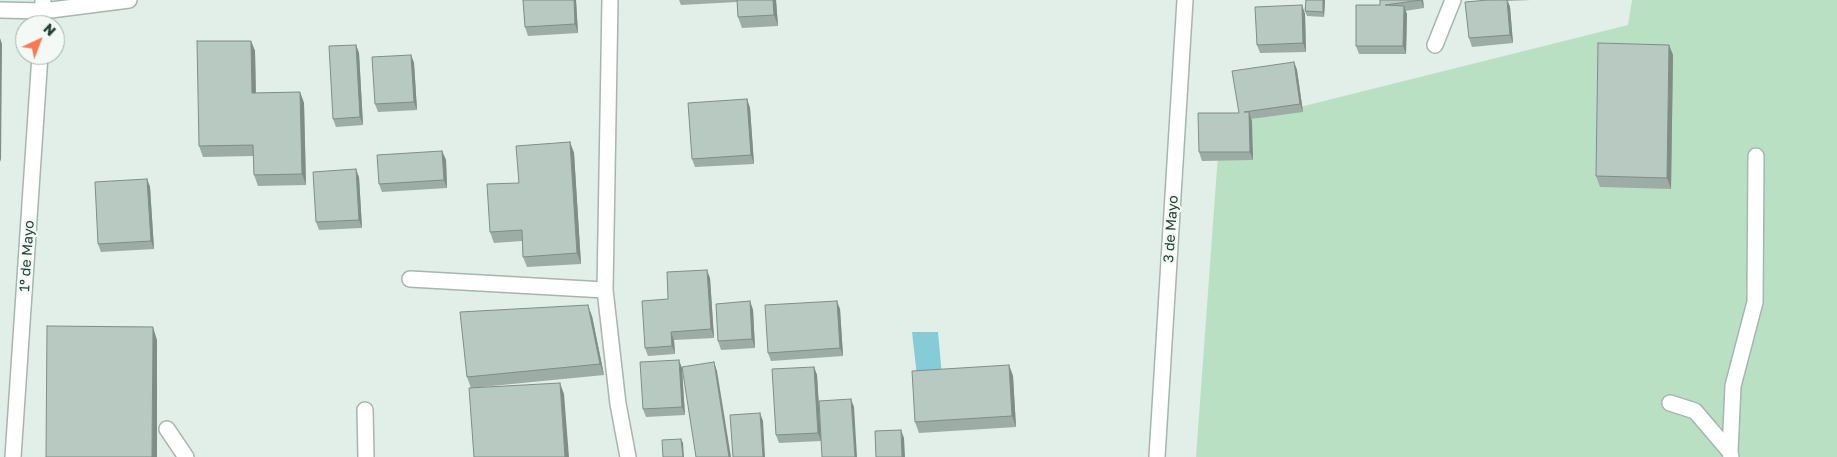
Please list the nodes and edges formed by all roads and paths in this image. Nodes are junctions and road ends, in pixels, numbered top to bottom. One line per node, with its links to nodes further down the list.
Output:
1 (129, 0): 6 (street)
2 (610, 0): 11 (street)
3 (1185, 0): 20 (street, 3 de Mayo)
4 (1453, 0): 7 (street)
5 (0, 10): 6 (street)
6 (43, 12)
7 (1435, 45)
8 (39, 65): 16 (street, 1º de Mayo)
9 (1756, 156): 15 (street)
10 (410, 279): 11 (street)
11 (605, 290): 19 (street)
12 (1670, 403): 15 (street)
13 (365, 410): 18 (street)
14 (167, 429): 17 (street)
15 (1730, 455)
16 (14, 457)
17 (186, 457)
18 (366, 457)
19 (628, 457)
20 (1157, 457)

